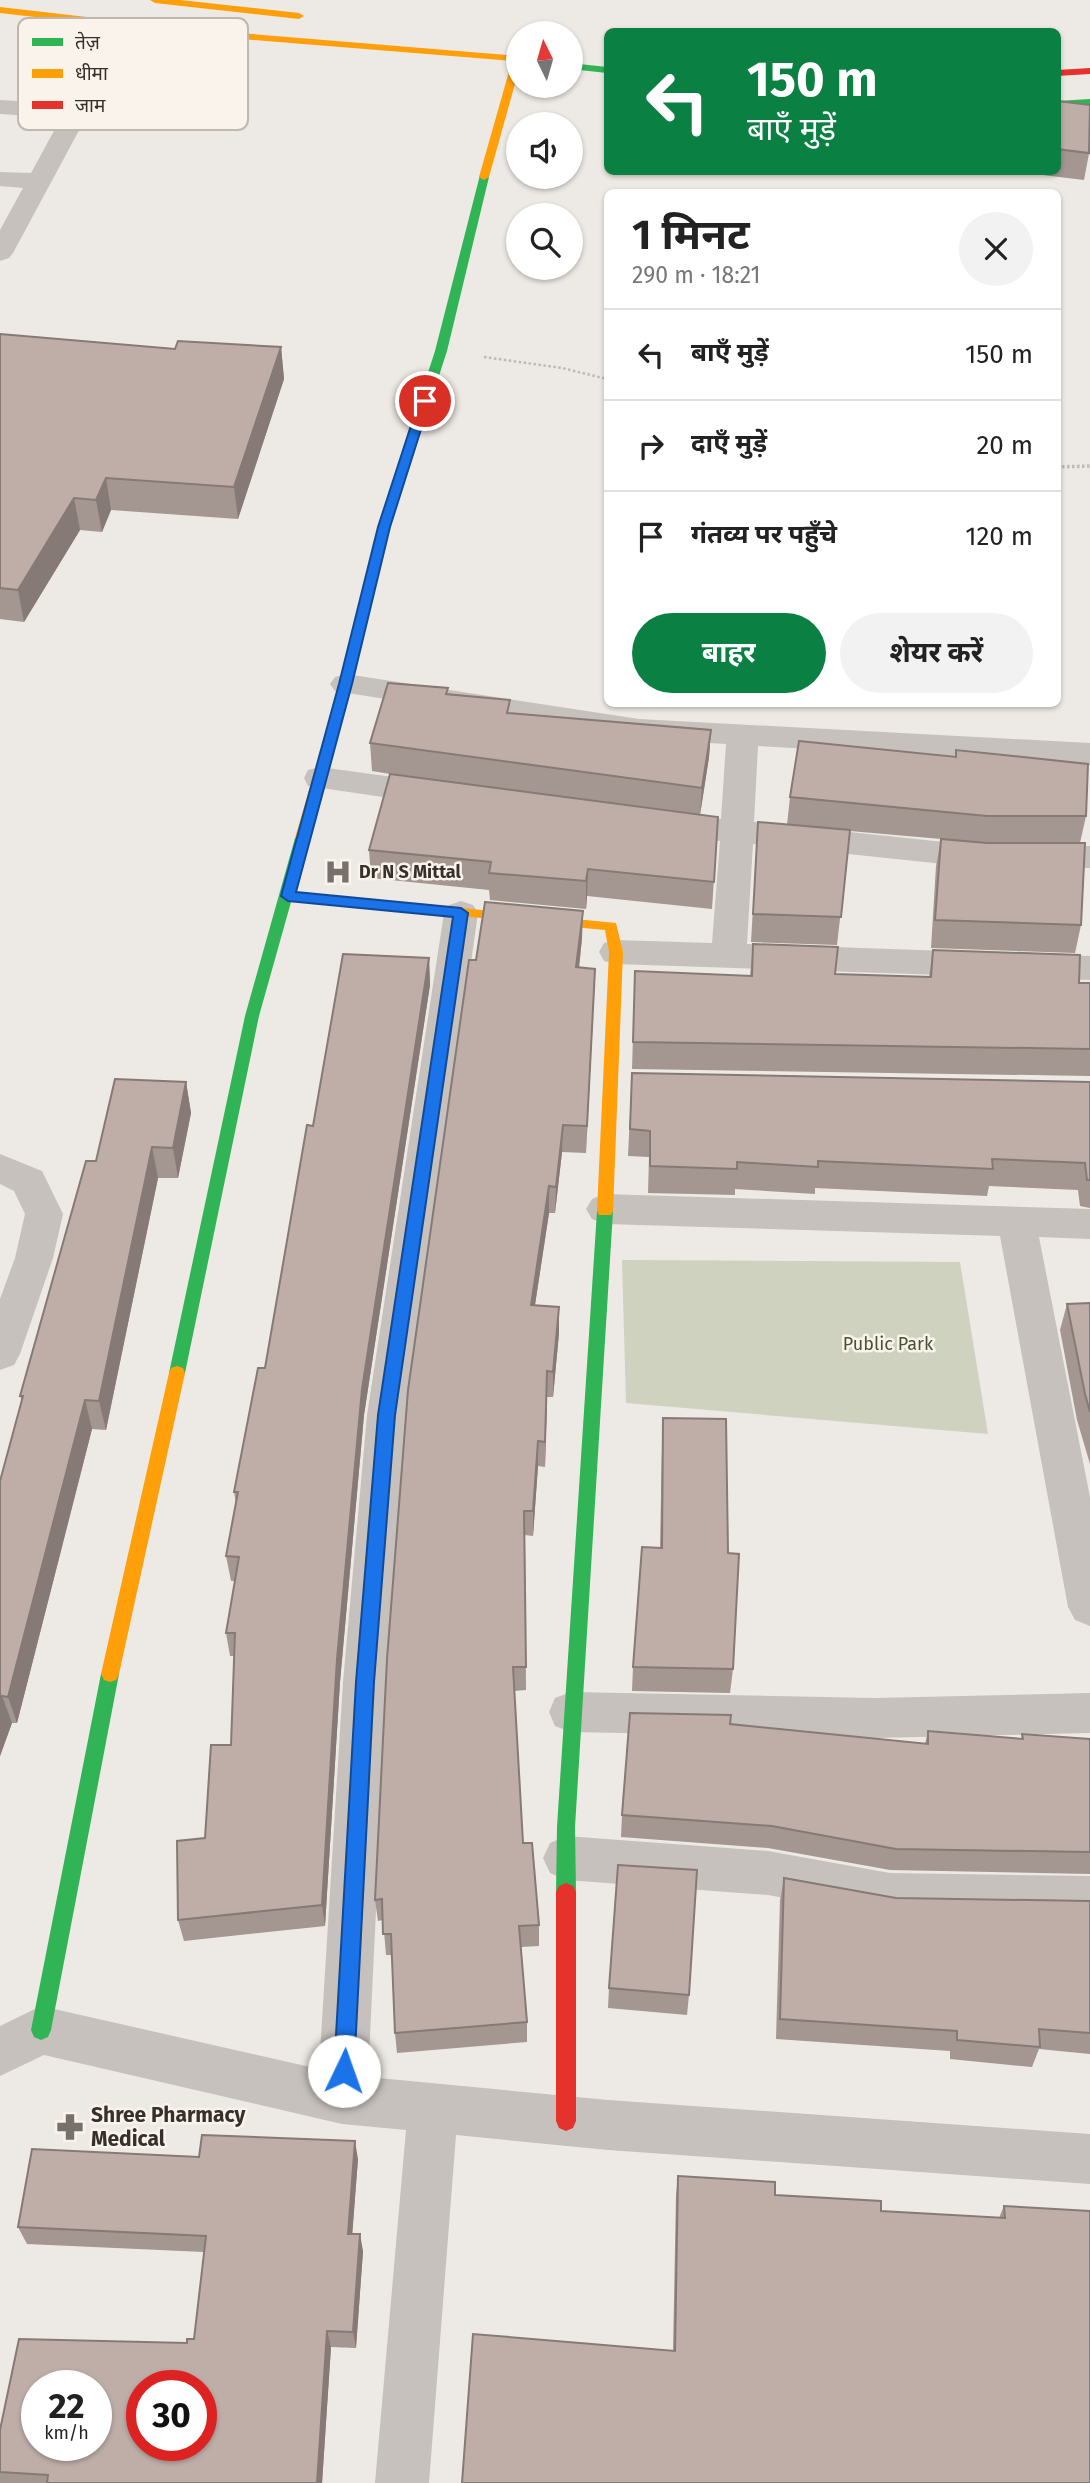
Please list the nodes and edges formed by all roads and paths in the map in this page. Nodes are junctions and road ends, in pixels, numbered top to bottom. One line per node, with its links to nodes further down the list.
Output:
1 (155, 0): 3 (street)
2 (0, 10): 4 (street)
3 (316, 17)
4 (62, 18)
5 (248, 36): 6 (street)
6 (506, 58)
7 (583, 67): 8 (street)
8 (604, 70)
9 (1090, 71): 10 (street)
10 (1061, 73)
11 (506, 98): 20 (street)
12 (1090, 102): 13 (street)
13 (1061, 104)
14 (0, 107): 15 (street)
15 (18, 108)
16 (67, 130): 18 (street)
17 (0, 179): 18 (street)
18 (39, 181): 19 (street)
19 (0, 253)
20 (441, 351): 21 (path); 24 (street)
21 (604, 378)
22 (1090, 466): 23 (path)
23 (1061, 467)
24 (346, 684): 25 (street); 27 (street)
25 (743, 735): 26 (street); 30 (street)
26 (1090, 754)
27 (320, 778): 28 (street); 32 (street)
28 (468, 798)
29 (643, 821): 30 (street)
30 (737, 834): 31 (street); 35 (street)
31 (1090, 857)
32 (288, 896): 33 (street); 47 (street)
33 (461, 913): 34 (street); 48 (street)
34 (616, 952): 35 (street); 38 (street)
35 (729, 956): 36 (street)
36 (1090, 968)
37 (0, 1168): 41 (street)
38 (605, 1209): 39 (street); 43 (street)
39 (1017, 1223): 40 (street); 42 (street)
40 (1090, 1224)
41 (0, 1354)
42 (1090, 1607)
43 (571, 1712): 44 (street); 45 (street)
44 (1090, 1713)
45 (566, 1857): 46 (street); 50 (street)
46 (1090, 1898)
47 (21, 2041): 48 (street)
48 (342, 2099): 49 (street)
49 (433, 2108): 50 (street); 52 (street)
50 (566, 2121): 51 (street)
51 (1090, 2159)
52 (402, 2483)

